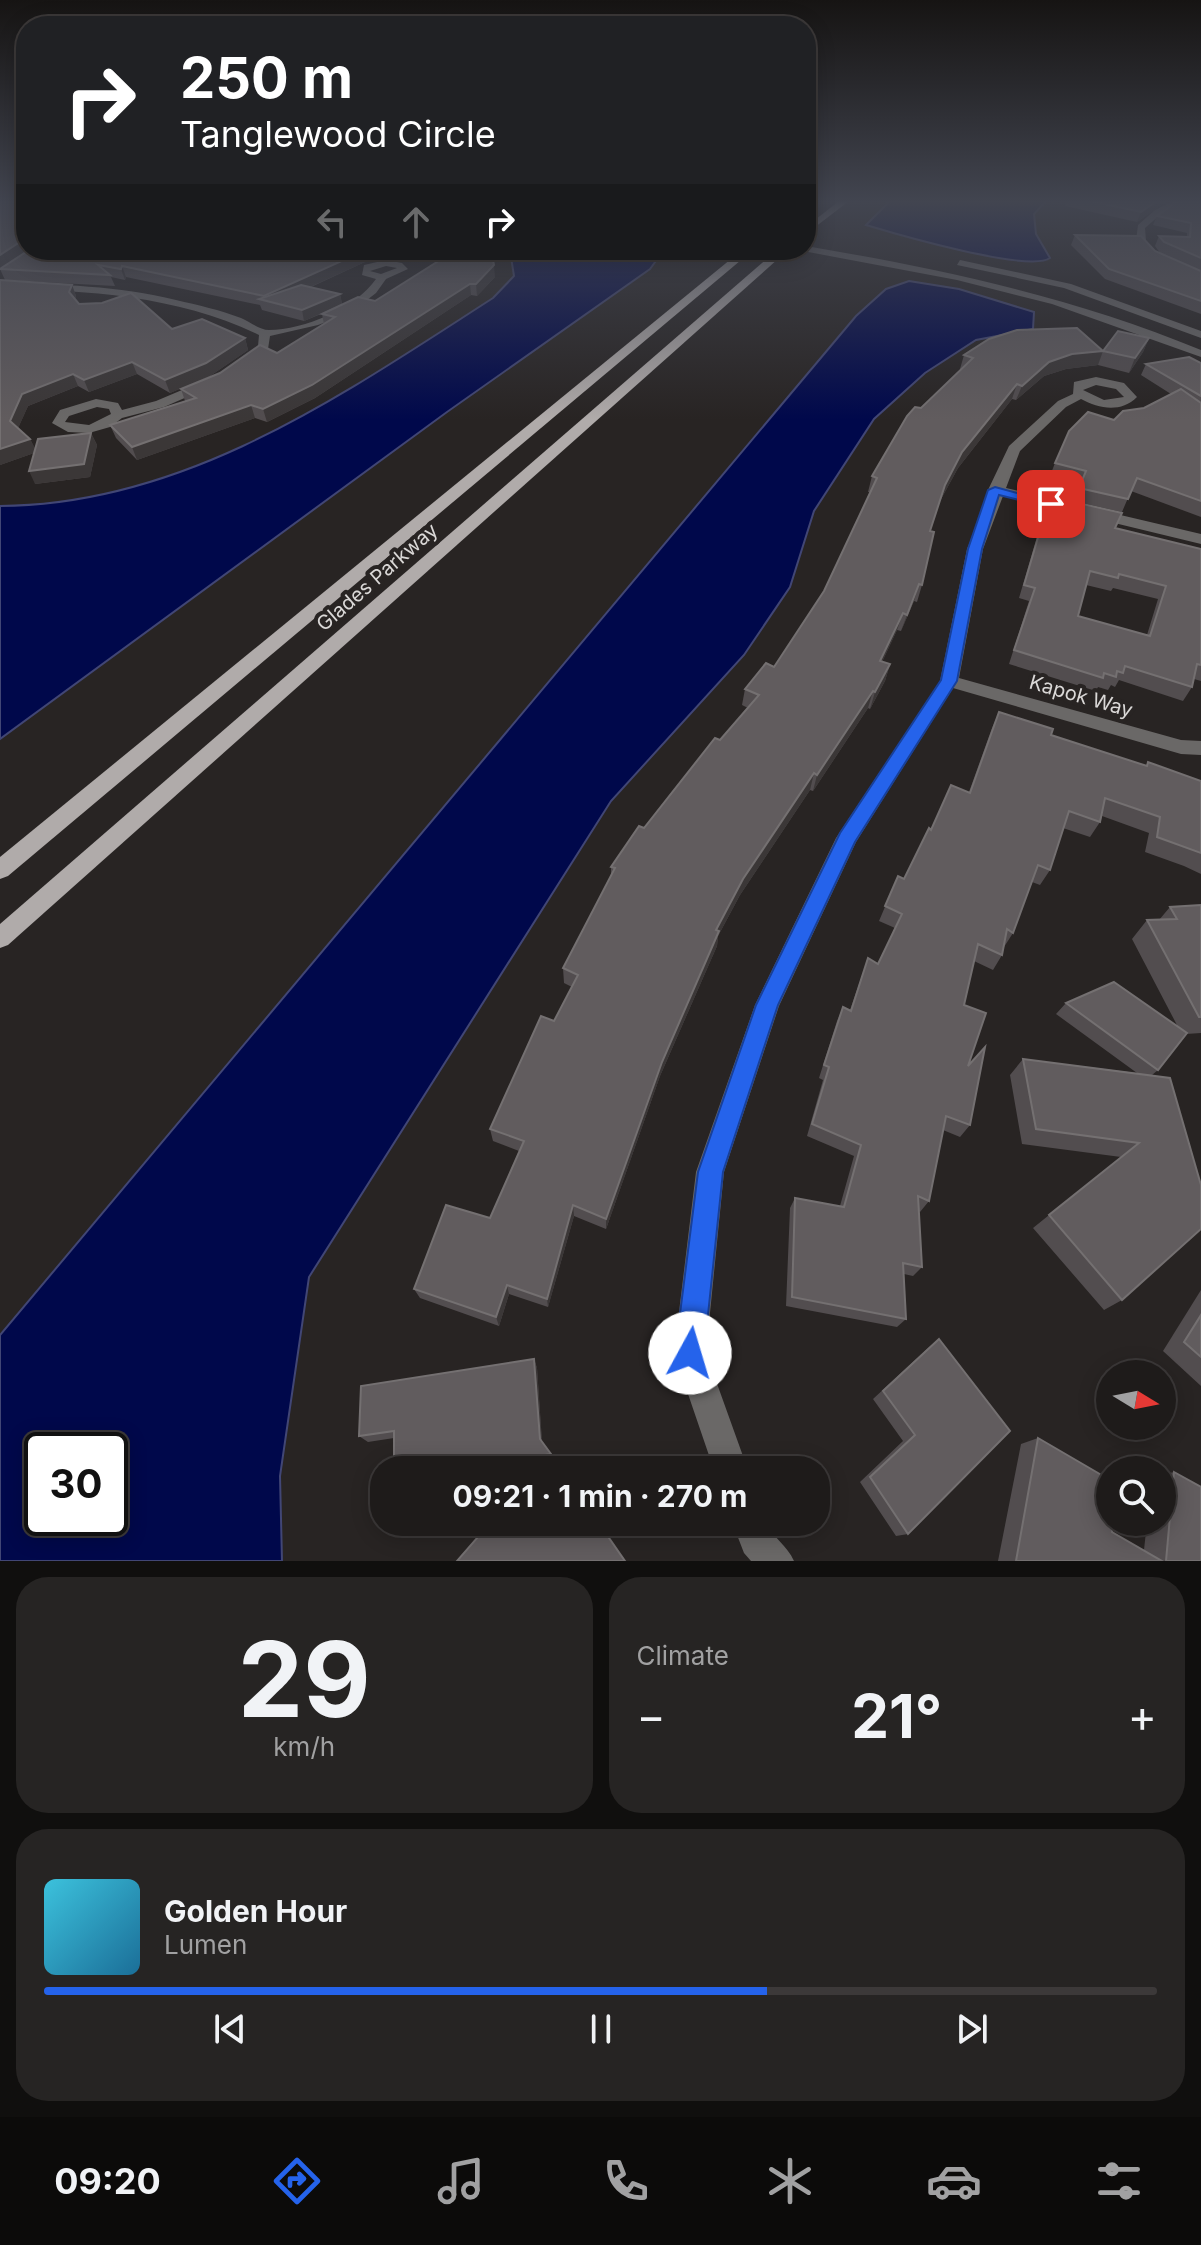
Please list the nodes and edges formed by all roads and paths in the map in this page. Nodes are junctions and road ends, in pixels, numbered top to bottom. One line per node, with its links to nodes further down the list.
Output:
1 (719, 274): 24 (main road, Glades Parkway)
2 (756, 274): 25 (main road, Glades Parkway)
3 (939, 274): 8 (street)
4 (1016, 274): 5 (street)
5 (1027, 276): 8 (street); 10 (street)
6 (382, 277): 13 (street)
7 (0, 286): 9 (street)
8 (1014, 288): 12 (street)
9 (140, 298): 11 (street); 13 (street)
10 (1110, 300): 12 (street); 14 (street)
11 (120, 306)
12 (1091, 309): 15 (street)
13 (265, 334): 16 (street)
14 (1201, 335)
15 (1201, 354)
16 (238, 367)
17 (225, 374): 19 (street)
18 (1080, 395): 20 (street)
19 (118, 415)
20 (995, 490): 21 (street); 22 (street)
21 (1201, 539)
22 (949, 681): 23 (street, Kapok Way); 26 (street)
23 (1201, 748)
24 (0, 870)
25 (0, 938)
26 (726, 1456)
27 (754, 1536): 28 (street)
28 (776, 1561)

